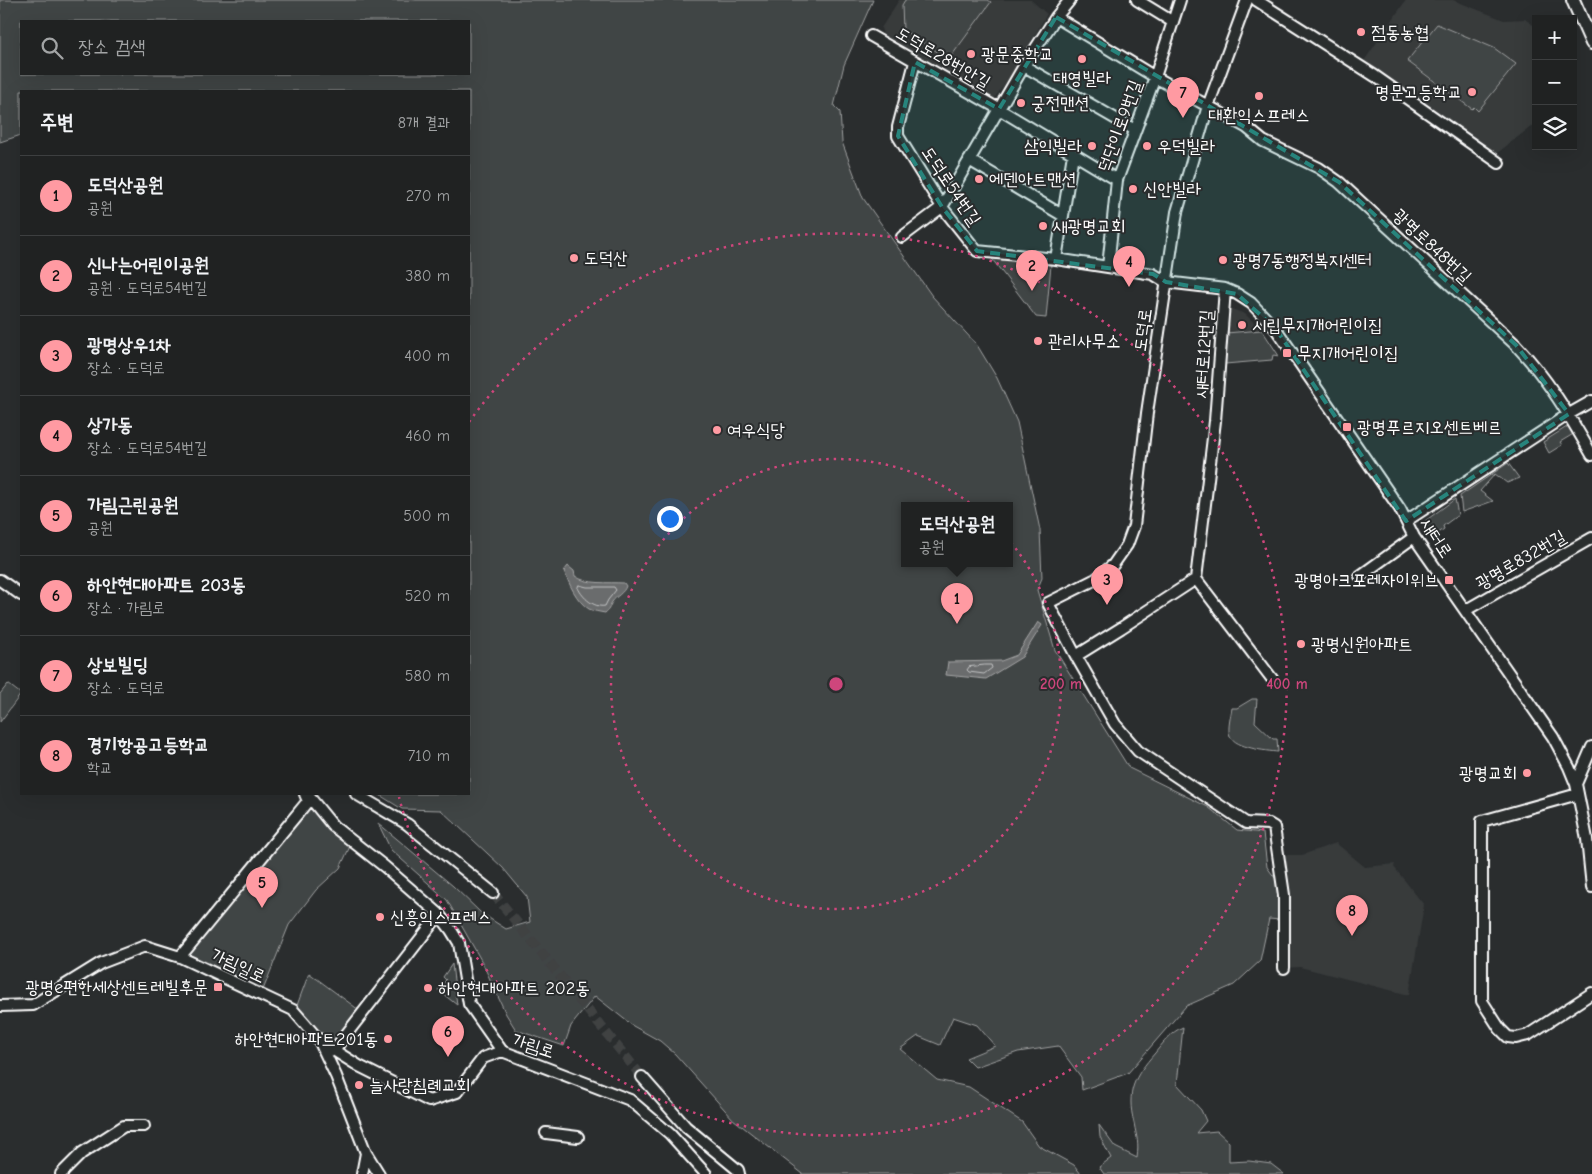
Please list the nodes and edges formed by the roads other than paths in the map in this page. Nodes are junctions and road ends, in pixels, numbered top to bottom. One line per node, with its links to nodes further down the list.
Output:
1 (1070, 0): 7 (street, 도덕로28번안길)
2 (1137, 0): 8 (street)
3 (1180, 0): 8 (street, 덕단이로9번길)
4 (1246, 0): 14 (street, 도덕로)
5 (1256, 0): 19 (street)
6 (1573, 0): 10 (main road)
7 (1056, 17): 12 (street, 도덕로28번안길); 13 (street, 광명로848번길)
8 (1173, 22): 13 (street, 덕단이로9번길)
9 (871, 36): 11 (street, 도덕로28번안길)
10 (1592, 42)
11 (915, 62): 15 (street, 도덕로28번안길); 21 (street, 도덕로54번길)
12 (1024, 66): 15 (street, 도덕로28번안길); 16 (street)
13 (1155, 77): 14 (street, 광명로848번길); 16 (street, 덕단이로9번길)
14 (1208, 106): 26 (street, 도덕로); 29 (street, 광명로848번길)
15 (999, 109): 17 (street, 도덕로28번안길); 18 (street, 도덕로28번안길)
16 (1135, 130): 20 (street, 덕단이로9번길)
17 (1072, 154): 20 (street, 도덕로28번안길); 22 (street)
18 (969, 160): 21 (street, 도덕로28번안길); 22 (street)
19 (1499, 163)
20 (1117, 180): 25 (street, 덕단이로9번길)
21 (942, 207): 23 (street, 도덕로28번안길); 24 (street, 도덕로54번길)
22 (1062, 214): 24 (street)
23 (902, 237)
24 (1056, 259): 25 (street, 도덕로54번길)
25 (1108, 267): 26 (street, 도덕로54번길)
26 (1166, 282): 27 (street, 새터로); 39 (street, 도덕로)
27 (1225, 289): 31 (street, 새터로); 35 (street, 새터로12번길)
28 (1592, 401): 29 (street)
29 (1569, 414): 30 (street, 광명로848번길); 31 (street)
30 (1592, 455)
31 (1406, 521): 32 (street, 새터로)
32 (1414, 538): 34 (street); 38 (street, 새터로)
33 (1592, 538): 38 (street, 광명로832번길)
34 (1360, 576)
35 (1196, 579): 39 (street); 40 (street)
36 (0, 580): 37 (street)
37 (20, 594)
38 (1466, 610): 42 (street, 새터로)
39 (1076, 656): 52 (street)
40 (1273, 680)
41 (1592, 746): 42 (street)
42 (1577, 789): 46 (street, 새터로); 53 (street)
43 (306, 795): 51 (street)
44 (307, 795): 50 (street)
45 (358, 795): 49 (street)
46 (1590, 854): 47 (street, 새터로)
47 (1591, 872): 48 (street, 새터로)
48 (1592, 887)
49 (493, 892)
50 (439, 915): 56 (street); 57 (street)
51 (180, 957): 54 (street, 가림일로); 55 (street, 가림일로)
52 (1284, 968)
53 (1592, 993)
54 (0, 1006)
55 (319, 1040): 56 (street, 가림로); 62 (street, 가림일로)
56 (334, 1050): 57 (street, 가림로)
57 (502, 1051): 66 (street, 가림로)
58 (642, 1077): 67 (street)
59 (144, 1126): 63 (street)
60 (546, 1133): 61 (street)
61 (578, 1137)
62 (366, 1152): 64 (street); 65 (street, 가림일로)
63 (60, 1174)
64 (362, 1174)
65 (379, 1174)
66 (706, 1174)
67 (739, 1174)

